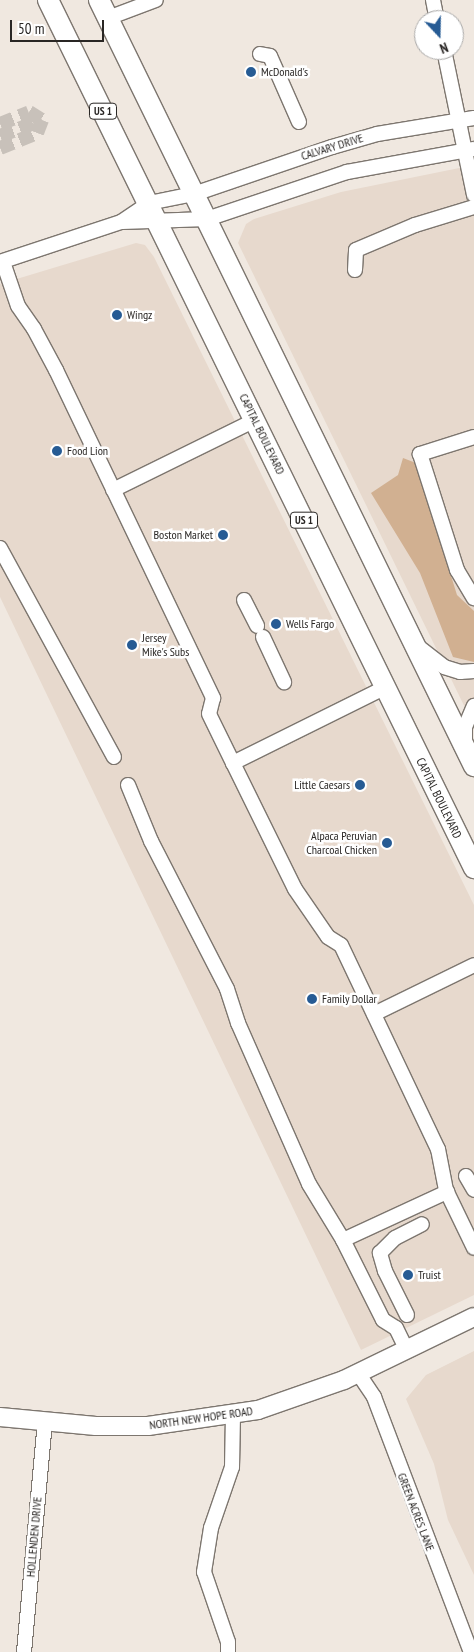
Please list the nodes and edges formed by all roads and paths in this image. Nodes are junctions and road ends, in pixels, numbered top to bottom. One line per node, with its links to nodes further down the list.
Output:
1 (48, 0): 14 (highway, CAPITAL BOULEVARD / US 1)
2 (99, 0): 4 (highway)
3 (156, 0): 4 (street)
4 (108, 18): 11 (highway)
5 (260, 54): 9 (street)
6 (446, 60): 8 (street)
7 (474, 118): 8 (street, CALVARY DRIVE)
8 (459, 121): 10 (street); 11 (street, CALVARY DRIVE)
9 (299, 122)
10 (469, 150): 12 (street); 15 (street)
11 (194, 194): 14 (street, CALVARY DRIVE); 15 (highway)
12 (474, 195)
13 (474, 207): 18 (street)
14 (154, 212): 15 (street); 16 (street); 16 (street); 19 (highway, CAPITAL BOULEVARD / US 1)
15 (207, 219): 25 (highway)
16 (122, 222): 17 (street)
17 (2, 262): 21 (street)
18 (355, 270)
19 (255, 420): 21 (street); 28 (highway, CAPITAL BOULEVARD / US 1)
20 (474, 437): 23 (street)
21 (113, 490): 32 (street)
22 (0, 548): 31 (street)
23 (474, 598)
24 (244, 600): 27 (street)
25 (415, 644): 26 (street); 30 (highway)
26 (474, 671)
27 (284, 682)
28 (386, 687): 32 (street); 35 (highway, CAPITAL BOULEVARD / US 1)
29 (474, 706): 30 (street)
30 (465, 747): 33 (highway)
31 (114, 757)
32 (233, 763): 37 (street)
33 (474, 766)
34 (128, 785): 42 (street)
35 (474, 868)
36 (474, 965): 37 (street)
37 (374, 1014): 40 (street)
38 (466, 1176): 39 (street)
39 (474, 1190)
40 (447, 1192): 42 (street); 43 (street)
41 (422, 1224): 44 (street)
42 (343, 1240): 46 (street)
43 (474, 1248)
44 (407, 1315)
45 (474, 1317): 46 (main road, NORTH NEW HOPE ROAD)
46 (407, 1351): 47 (main road, NORTH NEW HOPE ROAD)
47 (358, 1373): 48 (main road, NORTH NEW HOPE ROAD); 53 (street, GREEN ACRES LANE)
48 (233, 1415): 50 (main road, NORTH NEW HOPE ROAD); 52 (street)
49 (0, 1418): 50 (main road, NORTH NEW HOPE ROAD)
50 (45, 1423): 51 (street, HOLLENDEN DRIVE)
51 (24, 1652)
52 (228, 1652)
53 (472, 1652)

